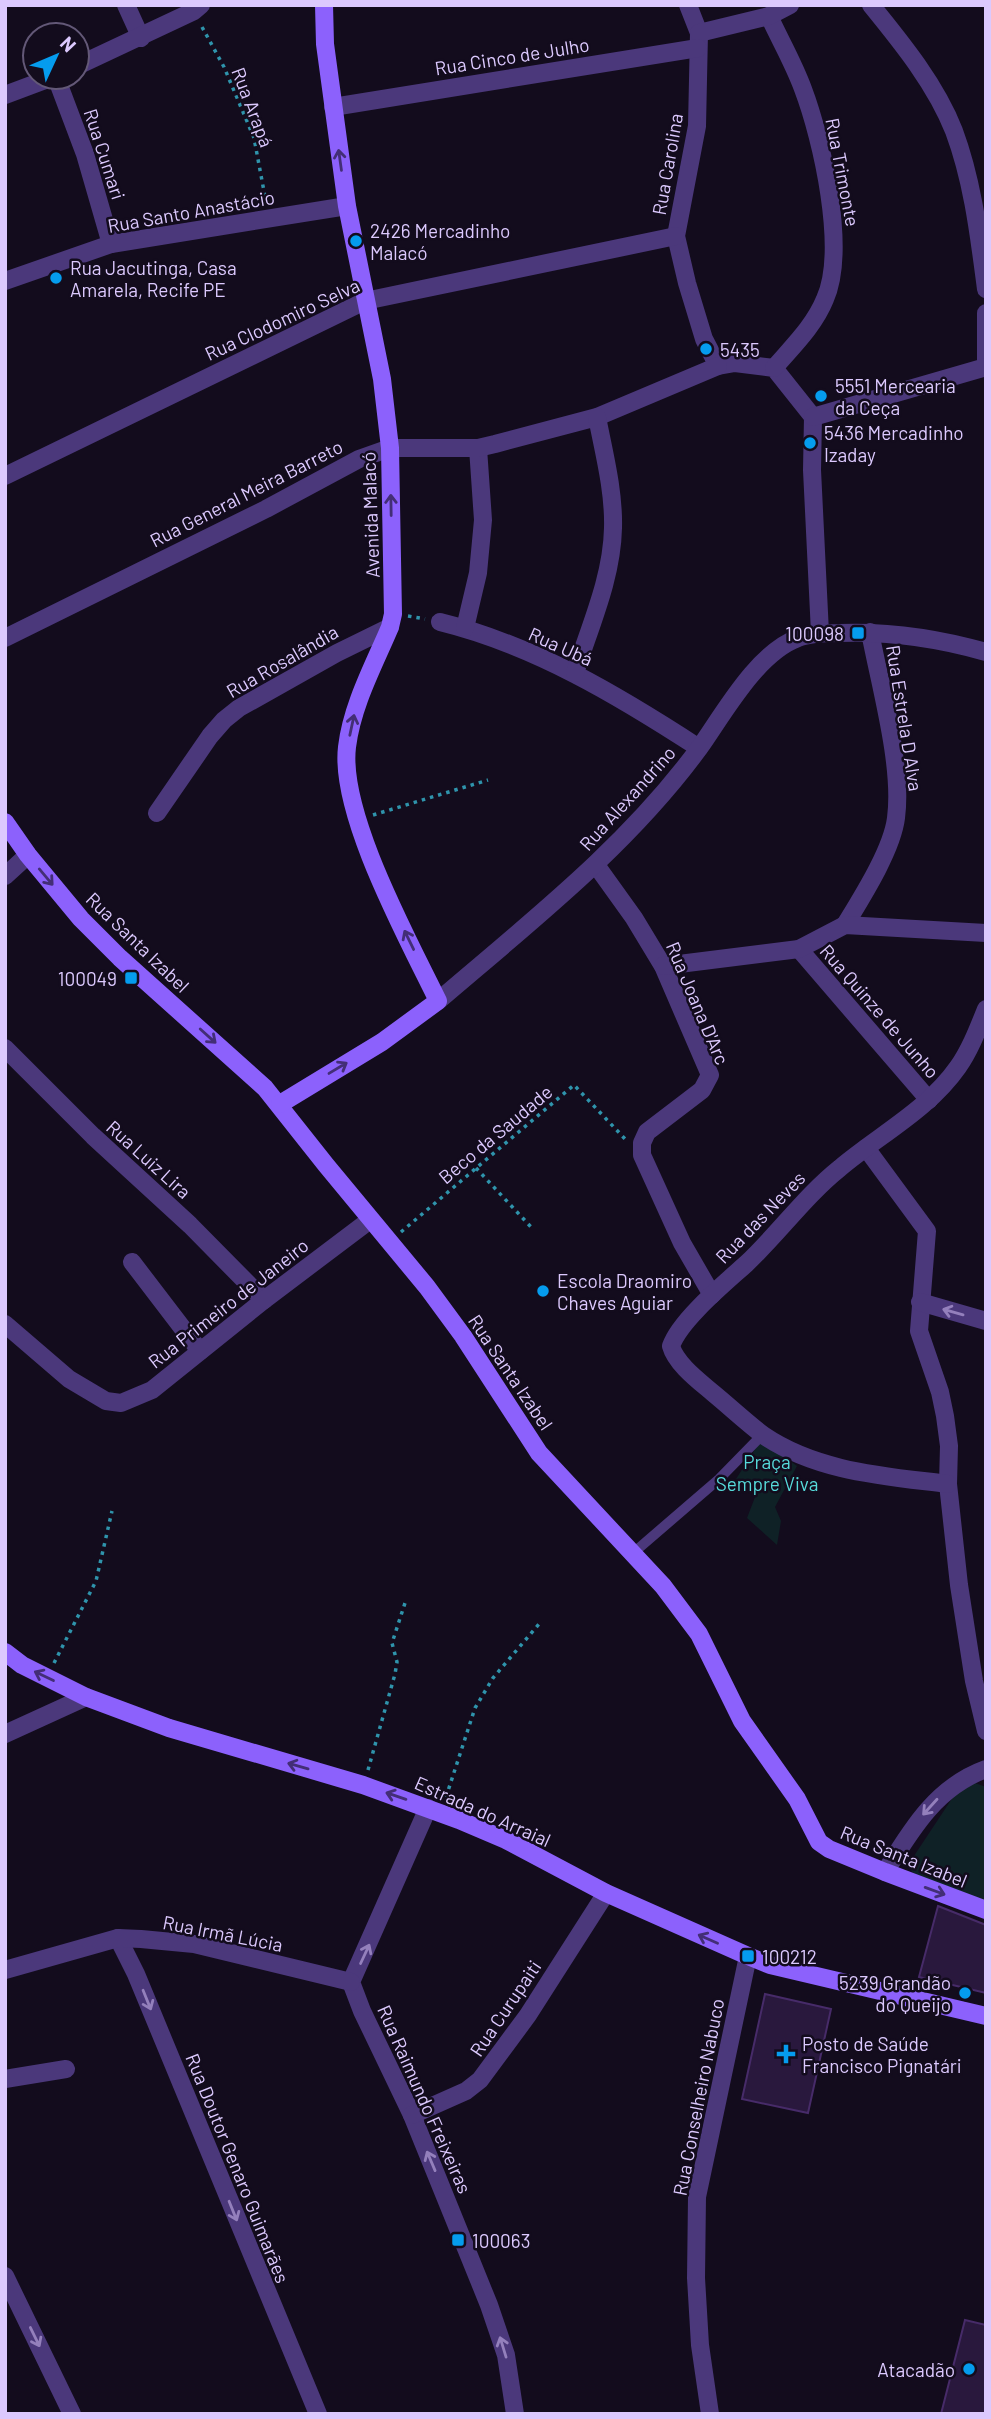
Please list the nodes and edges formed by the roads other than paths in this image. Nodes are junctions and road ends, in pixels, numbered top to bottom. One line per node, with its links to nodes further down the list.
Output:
1 (126, 5): 8 (street)
2 (324, 5): 12 (street, Avenida Malacó)
3 (688, 5): 9 (street, Rua Carolina)
4 (790, 5): 7 (street, Rua Cinco de Julho)
5 (871, 5): 15 (street)
6 (197, 8): 8 (street)
7 (769, 16): 9 (street, Rua Cinco de Julho); 23 (street, Rua Trimonte)
8 (141, 38): 10 (street)
9 (699, 40): 12 (street, Rua Cinco de Julho); 14 (street, Rua Carolina)
10 (91, 60)
11 (60, 91): 16 (street, Rua Cumari)
12 (333, 107): 13 (street, Avenida Malacó, one-way to 12)
13 (347, 206): 16 (street, Rua Santo Anastácio); 19 (street, Avenida Malacó)
14 (676, 236): 19 (street, Rua Clodomiro Selva); 21 (street, Rua Carolina)
15 (983, 240): 18 (street)
16 (111, 244): 17 (street, Rua Santo Anastácio)
17 (5, 281)
18 (986, 289)
19 (365, 301): 26 (street, Avenida Malacó); 28 (street, Rua Clodomiro Selva)
20 (986, 313): 22 (street)
21 (718, 366): 23 (street); 24 (street, Rua General Meira Barreto)
22 (986, 367): 25 (street)
23 (774, 368): 25 (street)
24 (597, 417): 27 (street, Rua General Meira Barreto); 36 (street)
25 (813, 417): 33 (street)
26 (390, 448): 27 (street, Rua General Meira Barreto); 29 (street, Avenida Malacó, one-way to 26); 34 (street, Rua General Meira Barreto)
27 (478, 448): 31 (street)
28 (5, 476)
29 (391, 620): 38 (street, Rua Rosalândia); 47 (street, Avenida Malacó, one-way to 29)
30 (440, 622): 31 (street, Rua Ubá)
31 (465, 628): 36 (street, Rua Ubá)
32 (870, 632): 33 (street, Rua Alexandrino); 35 (street, Rua Alexandrino); 43 (street, Rua Estrela D Alva)
33 (820, 633): 37 (street, Rua Alexandrino)
34 (5, 638)
35 (986, 652)
36 (575, 673): 37 (street, Rua Ubá)
37 (699, 748): 41 (street, Rua Alexandrino)
38 (157, 813)
39 (5, 822): 40 (street, Rua Santa Izabel)
40 (28, 855): 42 (street); 51 (street, Rua Santa Izabel, one-way to 51)
41 (596, 865): 46 (street, Rua Joana D'Arc); 47 (street, Rua Alexandrino)
42 (5, 876)
43 (845, 925): 44 (street); 45 (street)
44 (986, 933)
45 (799, 949): 46 (street); 50 (street, Rua Quinze de Junho)
46 (663, 966): 55 (street, Rua Joana D'Arc)
47 (438, 1001): 51 (street, Rua Alexandrino, one-way to 47)
48 (986, 1009): 50 (street, Rua das Neves)
49 (6, 1051): 56 (street, Rua Luiz Lira)
50 (929, 1100): 52 (street, Rua das Neves)
51 (280, 1104): 53 (street, Rua Santa Izabel)
52 (866, 1148): 55 (street, Rua das Neves); 57 (street)
53 (370, 1220): 56 (street, Rua Primeiro de Janeiro); 63 (street, Rua Santa Izabel)
54 (132, 1262): 60 (street)
55 (712, 1295): 61 (street, Rua das Neves)
56 (264, 1300): 60 (street, Rua Primeiro de Janeiro)
57 (920, 1302): 58 (street, one-way to 57); 62 (street)
58 (986, 1321)
59 (5, 1324): 60 (street, Rua Primeiro de Janeiro)
60 (200, 1351)
61 (763, 1434): 62 (street); 63 (lane)
62 (948, 1484): 66 (street)
63 (632, 1554): 70 (street, Rua Santa Izabel)
64 (5, 1652): 65 (street, Estrada do Arraial, one-way to 64)
65 (86, 1696): 67 (street); 69 (street, Estrada do Arraial, one-way to 65)
66 (986, 1731)
67 (5, 1734)
68 (986, 1769): 70 (street, one-way to 70)
69 (434, 1811): 71 (street, Estrada do Arraial); 76 (street, one-way to 69)
70 (885, 1872): 72 (street, Rua Santa Izabel, one-way to 72)
71 (606, 1893): 74 (street, Estrada do Arraial, one-way to 71); 80 (street, Rua Curupaiti)
72 (986, 1910)
73 (118, 1938): 75 (street, Rua Irmã Lúcia); 76 (street, Rua Irmã Lúcia); 83 (street, Rua Doutor Genaro Guimarães, one-way to 83)
74 (748, 1956): 77 (street, Estrada do Arraial); 85 (street, Rua Conselheiro Nabuco)
75 (5, 1970)
76 (351, 1982): 80 (street, Rua Raimundo Freixeiras)
77 (986, 2016)
78 (66, 2069): 79 (street)
79 (5, 2079)
80 (412, 2115): 84 (street, Rua Raimundo Freixeiras, one-way to 80)
81 (6, 2280): 82 (street, one-way to 82)
82 (72, 2414)
83 (318, 2414)
84 (515, 2414)
85 (710, 2414)

